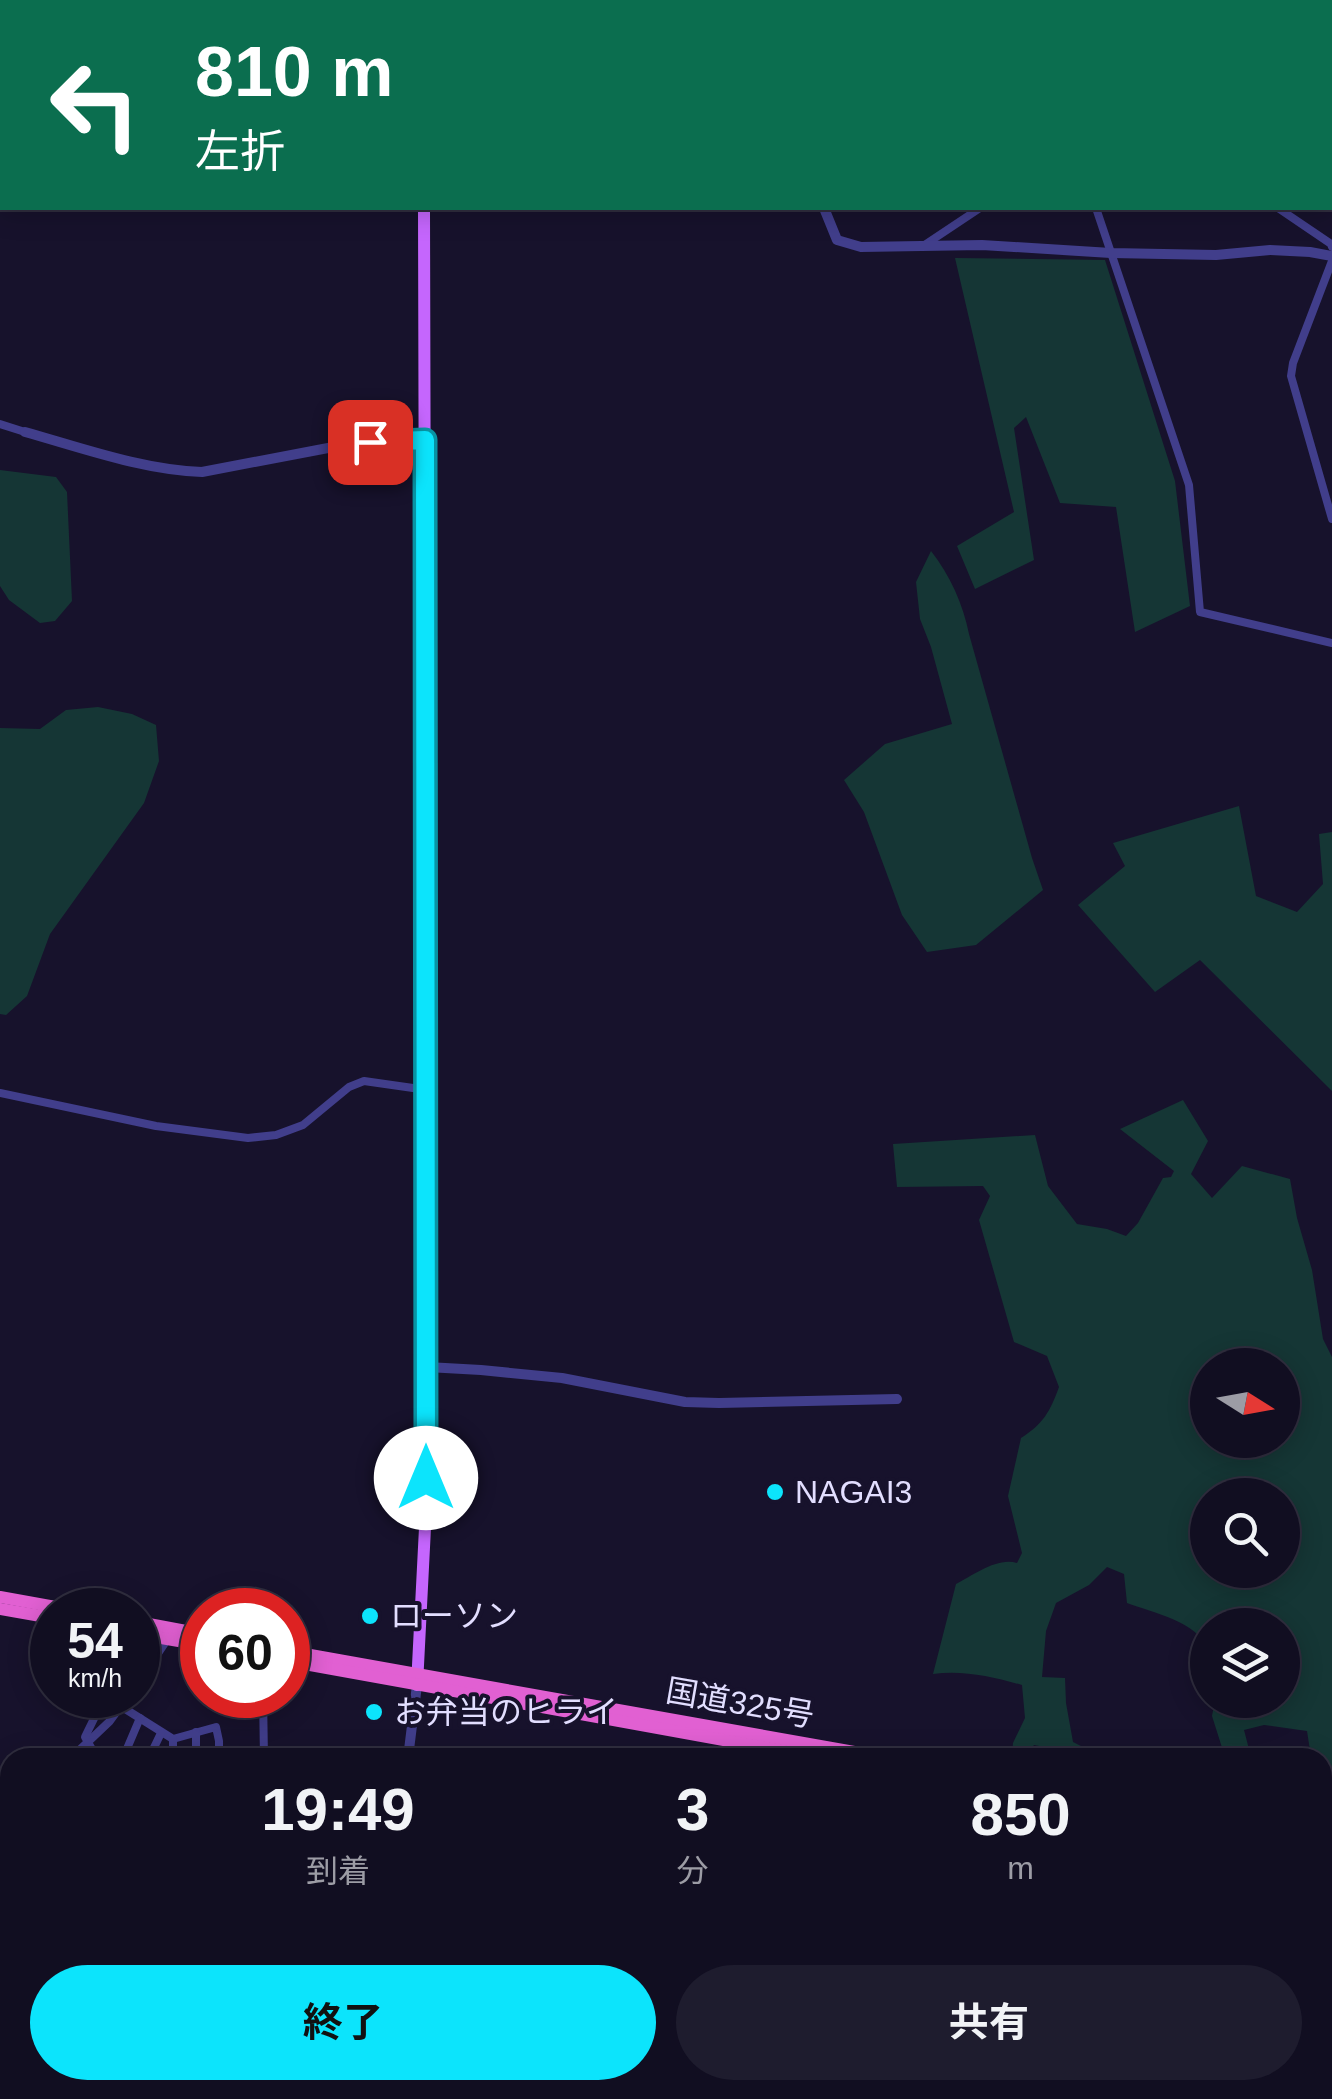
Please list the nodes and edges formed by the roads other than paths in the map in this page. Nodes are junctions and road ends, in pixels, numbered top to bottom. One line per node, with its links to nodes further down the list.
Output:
1 (424, 210): 12 (main road)
2 (825, 210): 6 (street)
3 (977, 210): 6 (street)
4 (1097, 210): 8 (street)
5 (1281, 210): 7 (street)
6 (922, 246): 8 (street)
7 (1332, 247)
8 (1111, 252): 9 (street); 14 (street)
9 (1332, 258): 13 (street)
10 (0, 424): 11 (street)
11 (25, 432): 12 (street)
12 (425, 440): 15 (main road)
13 (1332, 519)
14 (1332, 643)
15 (426, 1090): 16 (street); 17 (main road)
16 (0, 1093)
17 (426, 1367): 18 (street); 31 (main road)
18 (897, 1398)
19 (0, 1597): 20 (highway)
20 (30, 1602)
21 (0, 1609): 22 (highway)
22 (30, 1614)
23 (160, 1630): 25 (highway)
24 (160, 1634): 25 (highway)
25 (170, 1634): 26 (highway); 27 (highway); 28 (street)
26 (180, 1634)
27 (180, 1638)
28 (160, 1649)
29 (310, 1656): 31 (highway, 国道325号)
30 (310, 1664): 31 (highway, 国道325号)
31 (418, 1680): 48 (street); 49 (highway, 国道325号)
32 (94, 1718): 39 (street)
33 (112, 1718): 39 (street)
34 (140, 1718): 37 (street); 42 (street)
35 (263, 1718): 47 (street)
36 (196, 1732): 38 (street); 45 (street); 46 (street)
37 (161, 1733): 38 (street); 43 (street)
38 (174, 1740): 44 (street)
39 (89, 1742): 40 (street); 41 (street)
40 (82, 1748)
41 (92, 1748)
42 (127, 1748)
43 (154, 1748)
44 (174, 1748)
45 (196, 1748)
46 (220, 1748)
47 (264, 1748)
48 (409, 1748)
49 (786, 1748)

